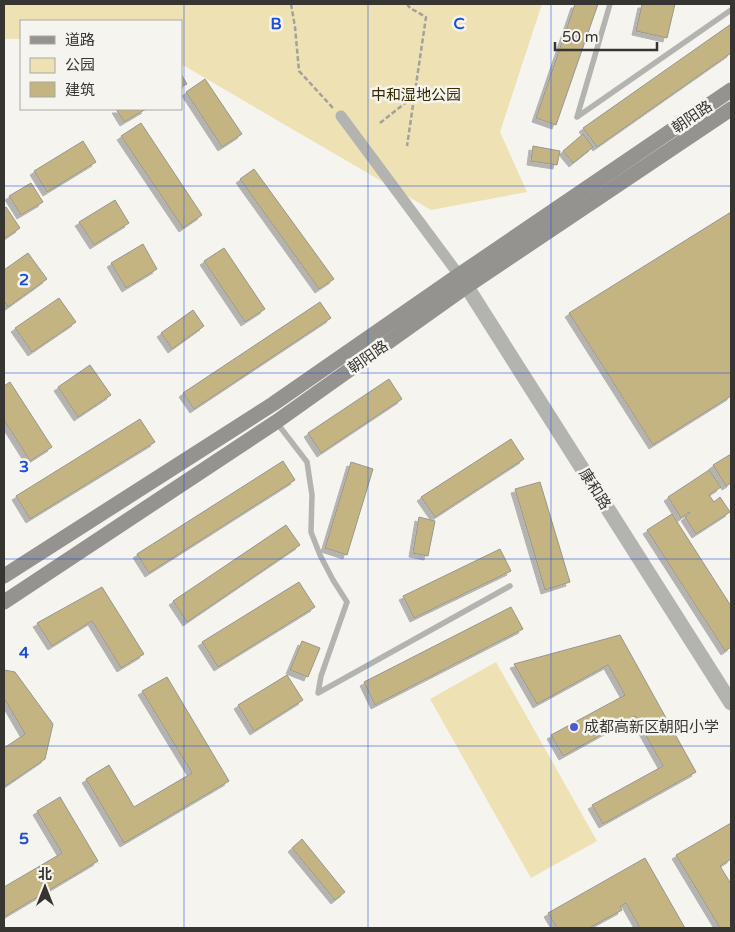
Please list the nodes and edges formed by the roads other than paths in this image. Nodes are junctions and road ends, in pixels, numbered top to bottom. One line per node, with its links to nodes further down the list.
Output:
1 (610, 4): 2 (lane)
2 (731, 10)
3 (731, 90): 6 (main road, 朝阳路)
4 (731, 109): 6 (main road, 朝阳路)
5 (341, 116): 6 (street)
6 (463, 281): 7 (main road, 朝阳路); 8 (main road, 朝阳路); 11 (street, 康和路)
7 (276, 422): 9 (lane); 10 (main road, 朝阳路)
8 (4, 576)
9 (510, 586)
10 (5, 597)
11 (731, 703)

